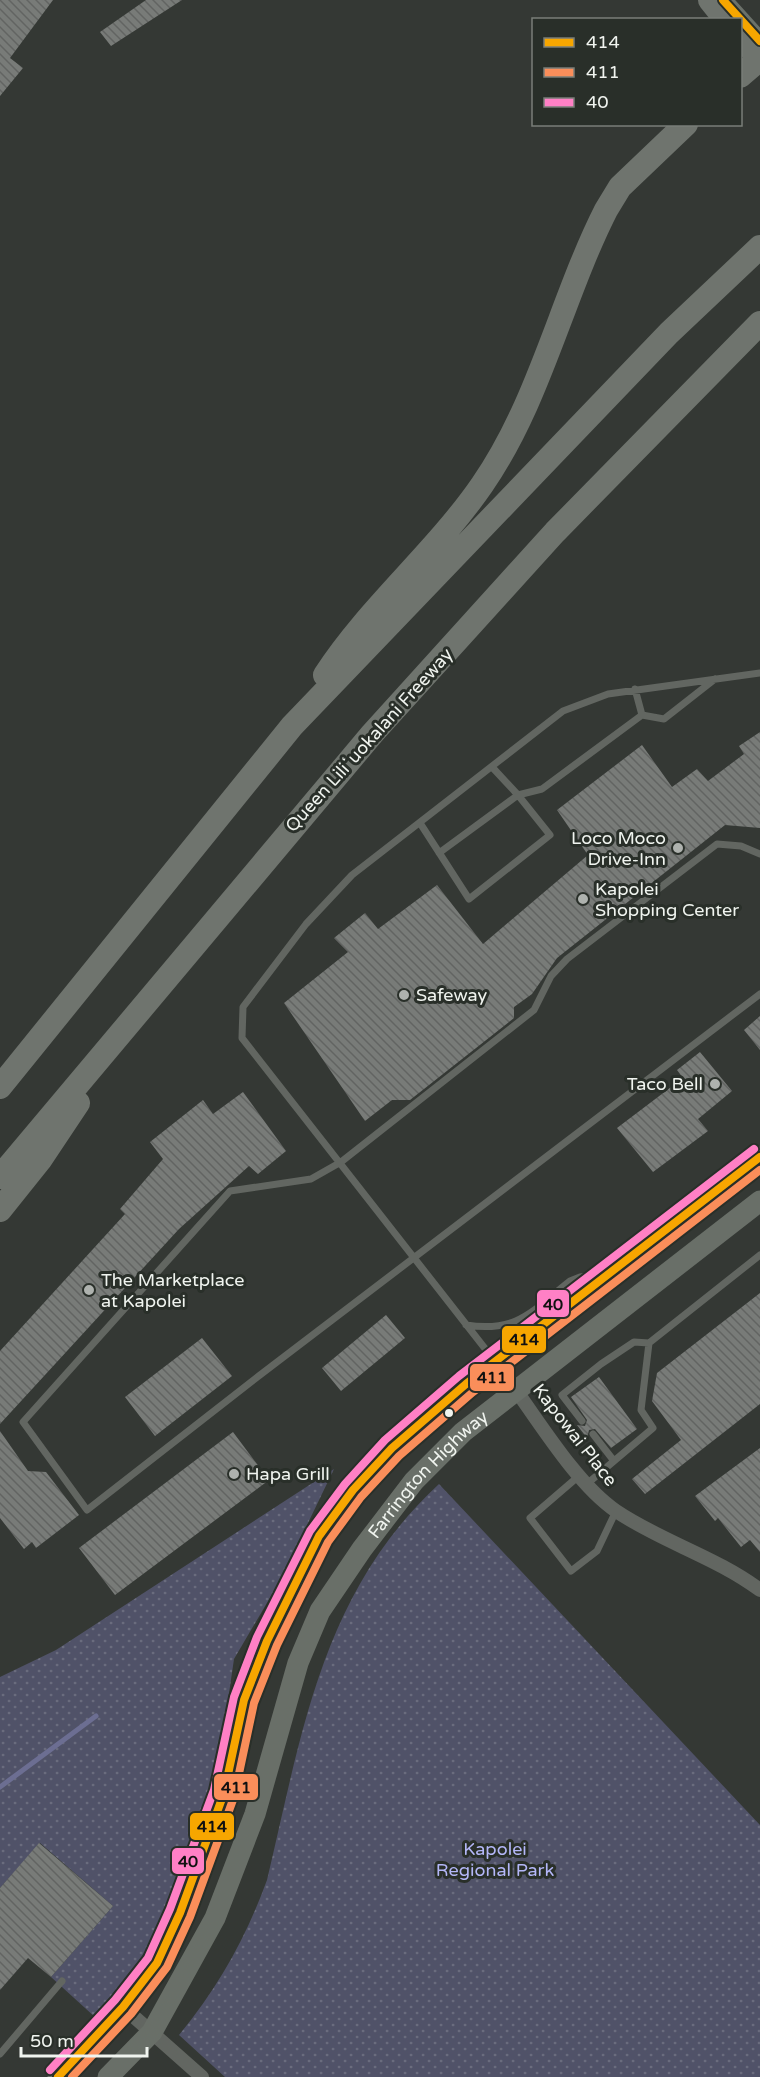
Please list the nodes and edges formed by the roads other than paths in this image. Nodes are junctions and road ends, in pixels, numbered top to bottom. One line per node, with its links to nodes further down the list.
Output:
1 (710, 0): 3 (highway)
2 (723, 0): 4 (main road)
3 (724, 18)
4 (739, 18)
5 (742, 21): 7 (main road)
6 (742, 38): 8 (highway)
7 (760, 41)
8 (760, 58): 9 (highway)
9 (742, 75)
10 (684, 126): 17 (highway)
11 (760, 247): 17 (highway)
12 (760, 323): 24 (highway, Queen Liliʻuokalani Freeway)
13 (760, 673): 14 (lane)
14 (717, 678): 15 (lane); 16 (lane)
15 (635, 689): 16 (lane); 18 (lane)
16 (642, 715): 19 (lane)
17 (292, 726): 25 (highway)
18 (492, 766): 19 (lane); 20 (lane)
19 (518, 795): 21 (lane); 21 (lane)
20 (420, 823): 21 (lane); 27 (lane)
21 (439, 854)
22 (760, 854): 27 (lane)
23 (760, 994): 32 (lane)
24 (147, 1003): 28 (highway, Queen Liliʻuokalani Freeway); 30 (highway)
25 (0, 1087)
26 (760, 1157): 33 (main road, Farrington Highway)
27 (341, 1162): 32 (lane); 32 (lane)
28 (0, 1177)
29 (760, 1201): 37 (main road, Farrington Highway)
30 (0, 1210)
31 (760, 1255): 35 (lane)
32 (414, 1259): 34 (lane)
33 (610, 1274): 34 (lane); 36 (main road, Farrington Highway)
34 (466, 1324): 36 (lane)
35 (649, 1343): 38 (lane); 40 (lane)
36 (496, 1363): 37 (street, Kapowai Place); 45 (main road, Farrington Highway)
37 (518, 1391): 41 (street, Kapowai Place); 46 (main road, Farrington Highway)
38 (582, 1421)
39 (593, 1434): 40 (lane)
40 (614, 1461): 41 (lane)
41 (584, 1479): 42 (street, Kapowai Place); 42 (lane)
42 (616, 1511): 43 (street, Kapowai Place)
43 (760, 1590)
44 (62, 1981): 47 (lane)
45 (123, 2007): 46 (street); 48 (main road, Farrington Highway)
46 (152, 2032): 49 (main road, Farrington Highway); 50 (street)
47 (0, 2054)
48 (58, 2077)
49 (108, 2077)
50 (202, 2077)

